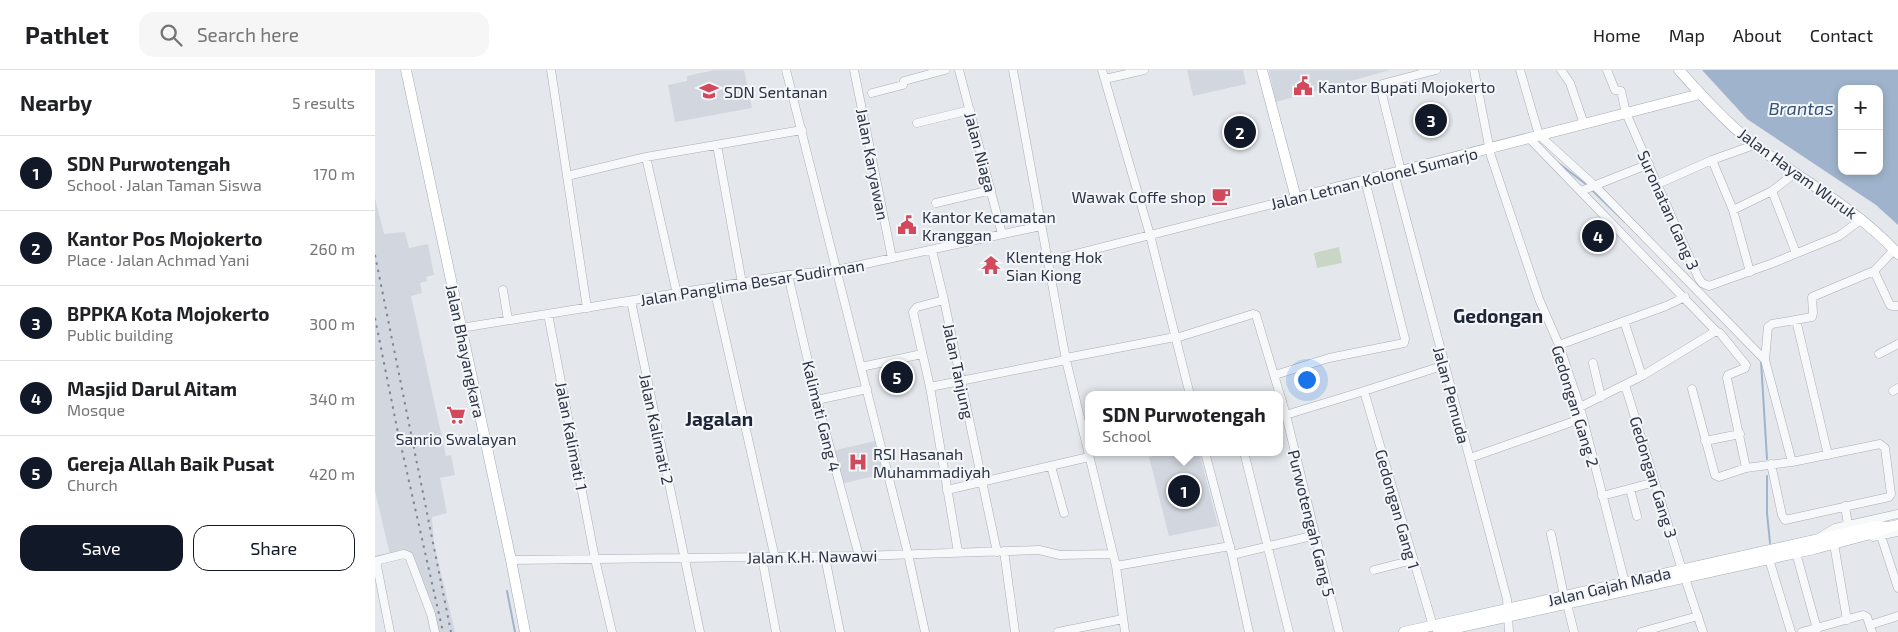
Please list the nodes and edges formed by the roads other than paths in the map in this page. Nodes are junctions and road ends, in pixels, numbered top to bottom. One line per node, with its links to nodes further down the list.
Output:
1 (401, 70): 19 (main road)
2 (406, 70): 19 (main road, Jalan Bhayangkara)
3 (551, 70): 36 (street)
4 (787, 70): 26 (street)
5 (854, 70): 53 (street, Jalan Karyawan)
6 (945, 70): 20 (street)
7 (959, 70): 22 (street, Jalan Niaga)
8 (1013, 70): 46 (street)
9 (1103, 70): 18 (street)
10 (1144, 70): 18 (street)
11 (1263, 70): 42 (main road)
12 (1436, 70): 34 (street, Jalan Pemuda)
13 (1475, 70): 30 (street, Gedongan Gang 2)
14 (1520, 70): 27 (street)
15 (1561, 70): 24 (street)
16 (1607, 70): 23 (street, Suronatan Gang 3)
17 (1679, 70): 21 (main road, Jalan Hayam Wuruk)
18 (1105, 79): 49 (street)
19 (409, 88): 72 (main road, Jalan Bhayangkara)
20 (872, 93)
21 (1700, 94): 23 (main road, Jalan Letnan Kolonel Sumarjo); 29 (main road, Jalan Hayam Wuruk)
22 (970, 110): 25 (street); 40 (street, Jalan Niaga)
23 (1626, 113): 24 (main road, Jalan Letnan Kolonel Sumarjo); 33 (street, Suronatan Gang 3)
24 (1583, 121): 27 (main road, Jalan Letnan Kolonel Sumarjo)
25 (917, 123)
26 (801, 130): 28 (street); 55 (street)
27 (1535, 135): 30 (main road, Jalan Letnan Kolonel Sumarjo); 39 (street); 39 (street)
28 (717, 145): 31 (street); 59 (street)
29 (1754, 145): 32 (street); 35 (main road, Jalan Hayam Wuruk)
30 (1490, 148): 34 (main road, Jalan Letnan Kolonel Sumarjo); 77 (street, Gedongan Gang 2)
31 (646, 157): 36 (street); 62 (street)
32 (1712, 160): 38 (street); 44 (street)
33 (1649, 164): 38 (street, Suronatan Gang 3); 39 (street)
34 (1398, 172): 37 (main road, Jalan Letnan Kolonel Sumarjo); 83 (street, Jalan Pemuda)
35 (1795, 173): 41 (street); 45 (main road, Jalan Hayam Wuruk)
36 (567, 176): 67 (street)
37 (1365, 180): 42 (main road, Jalan Letnan Kolonel Sumarjo); 85 (street)
38 (1658, 184): 57 (street, Suronatan Gang 3)
39 (1588, 188): 47 (street); 47 (street)
40 (991, 190): 43 (street); 48 (street, Jalan Niaga)
41 (1772, 191): 44 (street); 52 (street)
42 (1296, 198): 49 (street, Jalan Letnan Kolonel Sumarjo)
43 (935, 203)
44 (1733, 210): 57 (street)
45 (1862, 219): 51 (main road, Jalan Hayam Wuruk); 52 (street, Suronatan Gang 3)
46 (1041, 226): 48 (street, Jalan Panglima Besar Sudirman); 54 (street)
47 (1628, 227): 63 (street); 73 (street)
48 (1002, 234): 50 (street, Jalan Panglima Besar Sudirman)
49 (1150, 235): 54 (street, Jalan Letnan Kolonel Sumarjo); 75 (street)
50 (932, 250): 53 (street, Jalan Panglima Besar Sudirman); 64 (street, Jalan Tanjung)
51 (1896, 252): 56 (street)
52 (1796, 253): 57 (street, Suronatan Gang 3)
53 (891, 258): 55 (street, Jalan Panglima Besar Sudirman)
54 (1049, 261): 80 (street)
55 (837, 270): 58 (street, Jalan Panglima Besar Sudirman); 84 (street)
56 (1875, 271): 66 (street); 70 (street)
57 (1750, 272)
58 (788, 275): 59 (street, Jalan Panglima Besar Sudirman); 96 (street, Kalimati Gang 4)
59 (742, 283): 60 (street, Jalan Panglima Besar Sudirman)
60 (714, 288): 62 (street, Jalan Panglima Besar Sudirman); 141 (street)
61 (503, 290): 69 (street)
62 (677, 294): 65 (street, Jalan Panglima Besar Sudirman)
63 (1685, 297): 71 (street); 74 (street)
64 (944, 300): 78 (street); 87 (street, Jalan Tanjung)
65 (631, 301): 67 (street, Jalan Panglima Besar Sudirman); 138 (street, Jalan Kalimati 2)
66 (1898, 306)
67 (587, 308): 68 (street, Jalan Panglima Besar Sudirman)
68 (548, 314): 69 (street, Jalan Panglima Besar Sudirman); 142 (street, Jalan Kalimati 1)
69 (508, 320): 72 (street, Jalan Panglima Besar Sudirman)
70 (1796, 320): 81 (street); 104 (street)
71 (1624, 321): 77 (street); 86 (street)
72 (461, 328): 144 (main road, Jalan Bhayangkara)
73 (1735, 328): 74 (street); 81 (street)
74 (1718, 332): 86 (street); 101 (street)
75 (1175, 337): 80 (street); 85 (street, Purwotengah Gang 5); 92 (street)
76 (1898, 344): 79 (street)
77 (1559, 345): 97 (street, Gedongan Gang 2)
78 (922, 354): 84 (street); 89 (street)
79 (1879, 354)
80 (1066, 359): 87 (street); 102 (street)
81 (1765, 360): 109 (street)
82 (1593, 363): 95 (street)
83 (1445, 364): 94 (street); 108 (street, Jalan Pemuda)
84 (861, 367): 90 (street)
85 (1275, 375): 93 (street, Purwotengah Gang 5)
86 (1642, 376): 88 (street)
87 (960, 381): 89 (street); 113 (street, Jalan Tanjung)
88 (1625, 385): 95 (street); 114 (street, Gedongan Gang 3)
89 (930, 387): 116 (street)
90 (867, 389): 96 (street); 134 (street)
91 (1692, 389): 103 (street)
92 (1189, 391)
93 (1278, 391)
94 (1364, 391): 98 (street); 145 (street, Gedongan Gang 1)
95 (1601, 397): 97 (street)
96 (817, 400): 137 (street, Kalimati Gang 4)
97 (1580, 407): 99 (street, Gedongan Gang 2)
98 (1283, 416)
99 (1583, 418): 108 (street); 117 (street, Gedongan Gang 2)
100 (1283, 420): 125 (street, Purwotengah Gang 5)
101 (1739, 434): 103 (street); 112 (street)
102 (1085, 440)
103 (1705, 441): 112 (street)
104 (1828, 455): 109 (street); 118 (street)
105 (1206, 456): 129 (street)
106 (1245, 456): 130 (street)
107 (1089, 457): 111 (street); 135 (street)
108 (1470, 458): 153 (street, Jalan Pemuda)
109 (1792, 462): 110 (street)
110 (1771, 464): 112 (street); 118 (street)
111 (1051, 466): 113 (street); 119 (street)
112 (1746, 468)
113 (983, 482): 116 (street); 132 (street, Jalan Tanjung)
114 (1655, 482): 115 (street); 149 (street, Gedongan Gang 3)
115 (1630, 489): 117 (street); 121 (street)
116 (947, 490): 131 (street)
117 (1602, 496): 150 (street, Gedongan Gang 2)
118 (1845, 506): 122 (street)
119 (1063, 513)
120 (1898, 514): 122 (street, Jalan Gajah Mada)
121 (1637, 516)
122 (1848, 525): 127 (street, Jalan Gajah Mada)
123 (1895, 528): 126 (street, Jalan Gajah Mada); 127 (main road, Jalan Gajah Mada)
124 (1551, 534): 152 (street)
125 (1316, 535): 130 (street); 175 (street, Purwotengah Gang 5)
126 (1881, 536): 128 (street, Jalan Gajah Mada); 151 (street)
127 (1814, 544): 128 (street, Jalan Gajah Mada); 133 (main road, Jalan Gajah Mada); 149 (main road, Jalan Gajah Mada)
128 (1834, 544): 157 (street)
129 (1229, 546): 136 (street); 147 (street)
130 (1268, 547): 136 (street); 174 (street)
131 (957, 552): 132 (street, Jalan K.H. Nawawi); 134 (street, Jalan K.H. Nawawi)
132 (1000, 552): 135 (street, Jalan K.H. Nawawi); 170 (street, Jalan Tanjung)
133 (1795, 553): 143 (main road, Jalan Gajah Mada); 158 (street)
134 (908, 554): 137 (street, Jalan K.H. Nawawi); 169 (street)
135 (1113, 554): 147 (street)
136 (1232, 555): 173 (street)
137 (859, 556): 139 (street, Jalan K.H. Nawawi)
138 (684, 557): 140 (street, Jalan K.H. Nawawi); 142 (street, Jalan K.H. Nawawi); 166 (street, Jalan Kalimati 2)
139 (825, 557): 141 (street, Jalan K.H. Nawawi); 168 (street)
140 (762, 558): 141 (street, Jalan K.H. Nawawi); 167 (street)
141 (775, 558)
142 (595, 559): 144 (street, Jalan K.H. Nawawi); 165 (street, Jalan Kalimati 1)
143 (1769, 559): 149 (main road, Jalan Gajah Mada); 181 (street)
144 (511, 560): 164 (main road, Jalan Bhayangkara)
145 (1413, 560): 148 (street); 159 (street, Gedongan Gang 1)
146 (375, 561): 162 (street); 163 (street)
147 (1116, 566): 156 (street)
148 (1374, 570)
149 (1683, 574): 150 (main road, Jalan Gajah Mada); 152 (main road, Jalan Gajah Mada); 154 (street, Gedongan Gang 3)
150 (1625, 582): 152 (main road, Jalan Gajah Mada)
151 (1898, 588)
152 (1565, 598): 153 (main road, Jalan Gajah Mada); 178 (street)
153 (1507, 613): 159 (main road, Jalan Gajah Mada); 161 (main road, Jalan Gajah Mada); 177 (street, Jalan Pemuda)
154 (1698, 616): 179 (street); 180 (street, Gedongan Gang 3)
155 (1898, 616): 160 (street)
156 (1123, 620): 171 (street); 172 (street)
157 (1847, 620): 158 (street); 160 (street)
158 (1817, 628): 182 (street)
159 (1435, 629): 161 (main road, Jalan Gajah Mada); 176 (main road, Jalan Gajah Mada)
160 (1871, 629)
161 (1456, 630)
162 (390, 632)
163 (435, 632)
164 (525, 632)
165 (612, 632)
166 (700, 632)
167 (776, 632)
168 (840, 632)
169 (925, 632)
170 (1015, 632)
171 (1058, 632)
172 (1125, 632)
173 (1249, 632)
174 (1289, 632)
175 (1339, 632)
176 (1404, 632)
177 (1509, 632)
178 (1574, 632)
179 (1641, 632)
180 (1703, 632)
181 (1791, 632)
182 (1802, 632)

